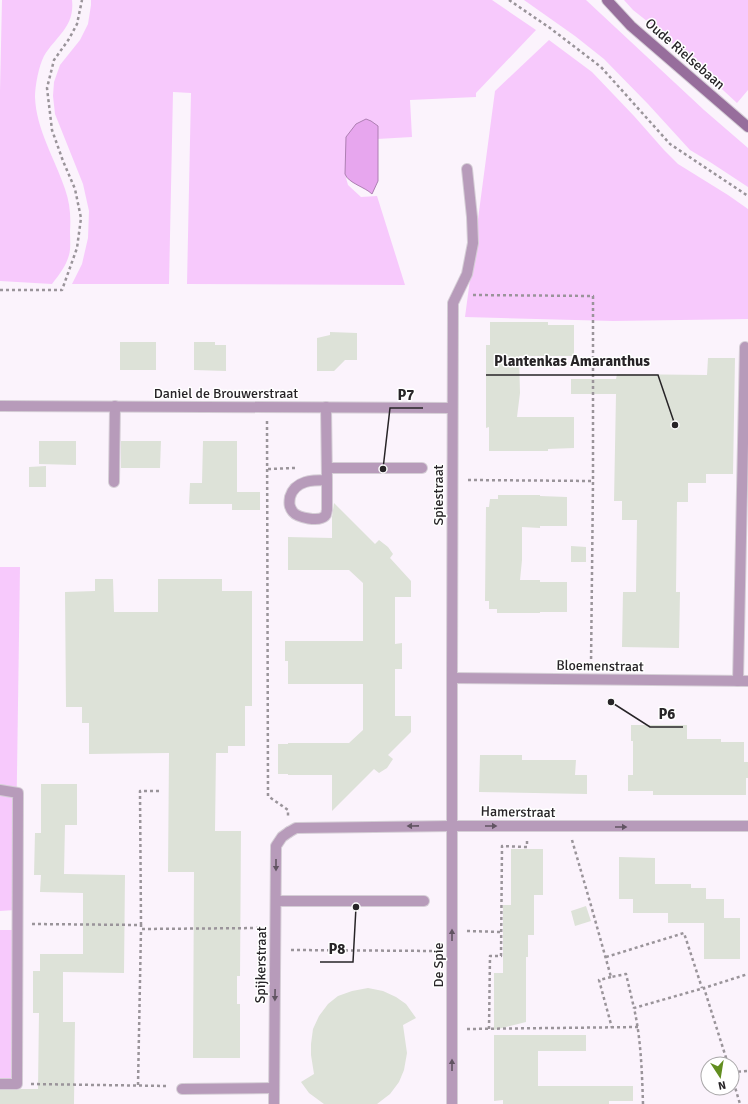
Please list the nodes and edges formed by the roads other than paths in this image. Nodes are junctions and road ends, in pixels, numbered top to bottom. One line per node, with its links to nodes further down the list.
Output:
1 (607, 0): 2 (street, Oude Rielsebaan)
2 (748, 127)
3 (467, 169): 8 (street, Spiestraat)
4 (745, 347): 14 (street)
5 (0, 406): 6 (street, Daniel de Brouwerstraat)
6 (115, 406): 7 (street, Daniel de Brouwerstraat); 12 (street)
7 (326, 407): 8 (street, Daniel de Brouwerstraat); 9 (street)
8 (452, 408): 13 (street, Spiestraat)
9 (327, 468): 10 (street); 11 (street)
10 (422, 468)
11 (327, 480): 11 (street)
12 (114, 482)
13 (452, 678): 14 (street, Bloemenstraat); 16 (street, Spiestraat)
14 (743, 681)
15 (0, 790): 21 (street)
16 (452, 826): 17 (street, Hamerstraat, one-way to 17); 18 (street, Hamerstraat, one-way to 18); 25 (street, De Spie, one-way to 16)
17 (748, 826)
18 (290, 832): 19 (street, Spijkerstraat, one-way to 19)
19 (276, 901): 20 (street); 22 (street, Spijkerstraat, one-way to 22)
20 (424, 901)
21 (0, 1084)
22 (274, 1088): 23 (street); 24 (street, Spijkerstraat)
23 (182, 1089)
24 (274, 1104)
25 (452, 1104)

